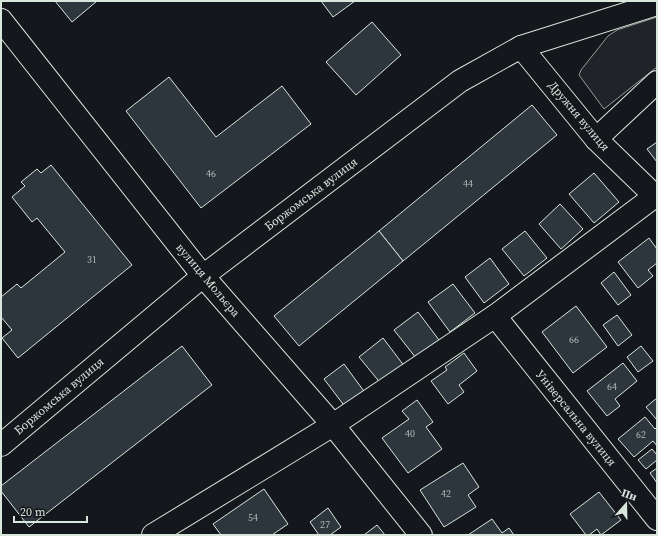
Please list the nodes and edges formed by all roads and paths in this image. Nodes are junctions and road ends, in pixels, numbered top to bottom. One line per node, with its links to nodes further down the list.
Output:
1 (657, 4): 3 (street, Боржомська вулиця)
2 (1, 20): 7 (street, вулиця Мольєра)
3 (522, 47): 5 (street, Дружня вулиця); 7 (street, Боржомська вулиця)
4 (657, 82): 5 (street)
5 (596, 140): 6 (street, Дружня вулиця)
6 (656, 197): 8 (street)
7 (203, 276): 9 (street, вулиця Мольєра); 10 (street, Боржомська вулиця)
8 (495, 316): 9 (street); 11 (street, Універсальна вулиця)
9 (332, 425): 12 (street); 14 (street, вулиця Мольєра)
10 (1, 445)
11 (657, 519)
12 (176, 529): 13 (street)
13 (153, 535)
14 (421, 535)

